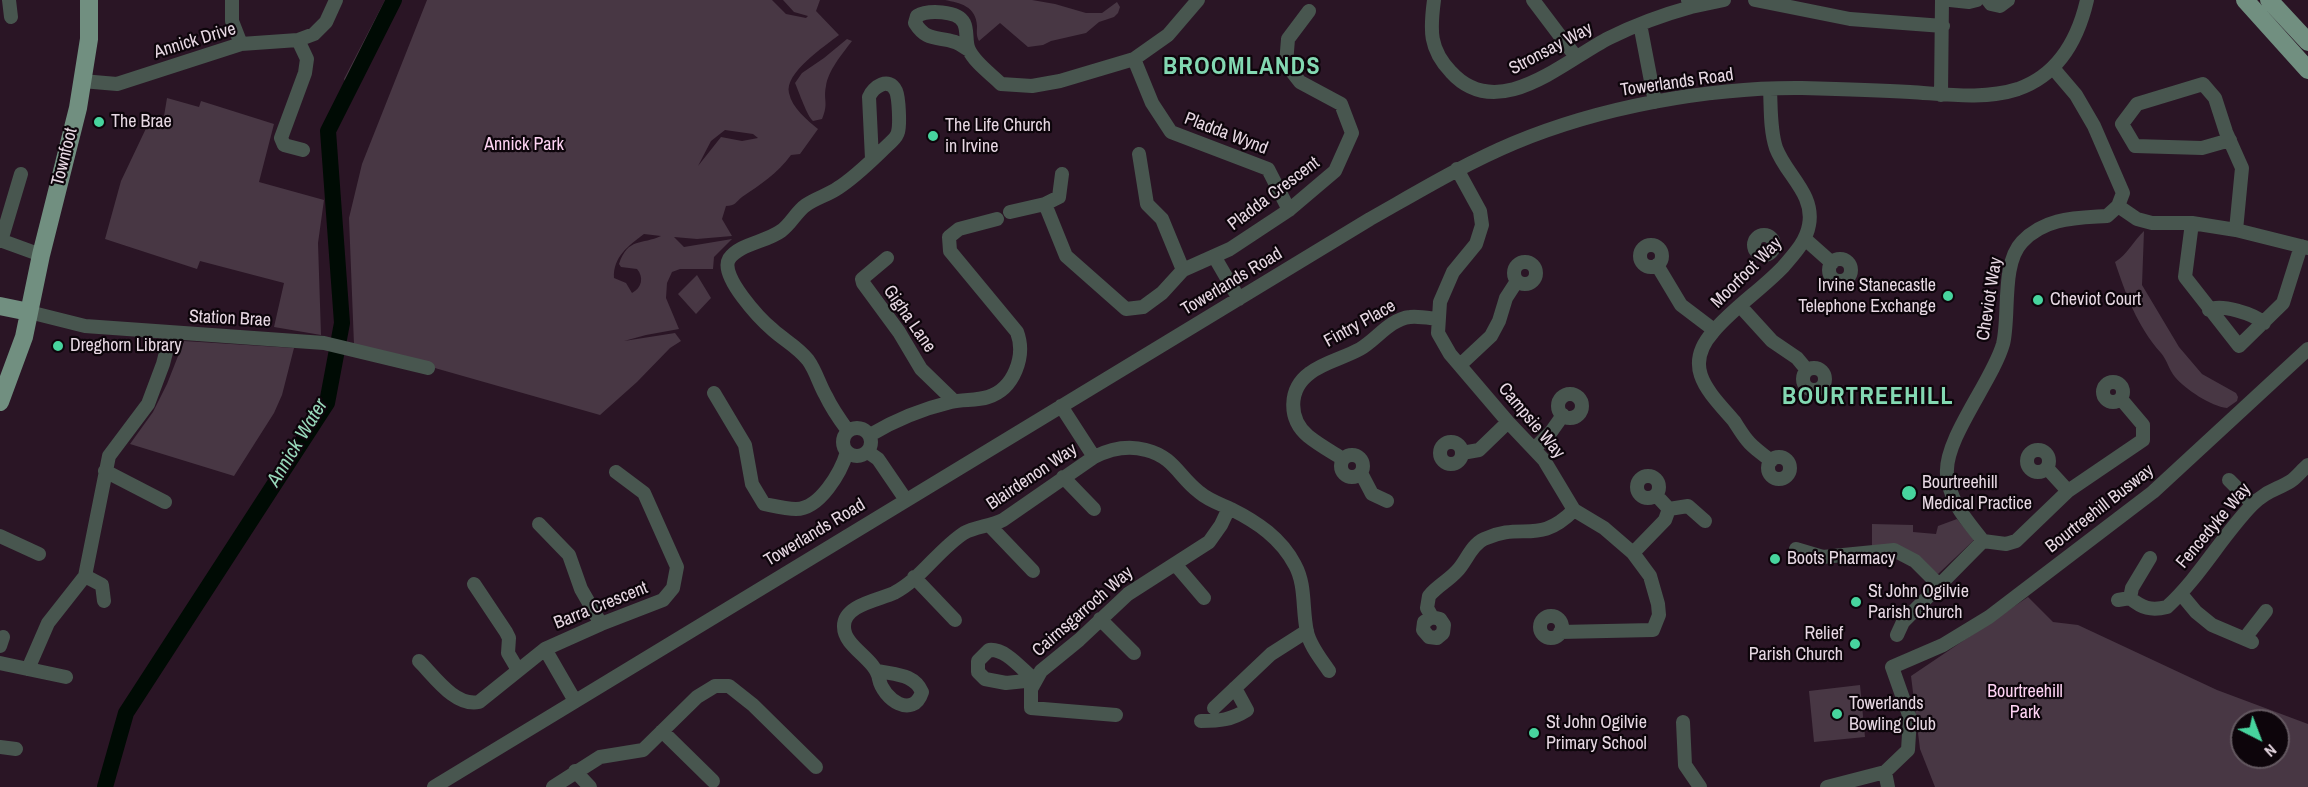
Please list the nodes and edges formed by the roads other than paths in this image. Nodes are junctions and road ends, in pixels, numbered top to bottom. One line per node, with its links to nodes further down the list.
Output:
1 (9, 0): 20 (street)
2 (89, 0): 31 (main road, Townfoot)
3 (232, 0): 25 (street)
4 (336, 0): 23 (street, Annick Drive)
5 (1198, 0): 28 (street)
6 (1434, 0): 27 (street, Stronsay Way)
7 (1533, 0): 27 (street)
8 (1724, 0): 18 (street, Stronsay Way)
9 (1755, 0): 22 (street)
10 (1942, 0): 22 (street)
11 (1950, 0): 12 (street)
12 (1977, 0)
13 (1988, 0): 14 (street)
14 (2008, 0)
15 (2087, 0): 29 (street, Towerlands Road)
16 (2270, 0): 24 (main road)
17 (2245, 1): 30 (main road)
18 (1689, 4): 21 (street, Stronsay Way)
19 (1309, 10): 44 (street, Pladda Crescent)
20 (11, 17)
21 (1640, 24): 27 (street, Stronsay Way); 34 (street)
22 (1942, 26): 33 (street)
23 (298, 40): 25 (street, Annick Drive); 36 (street)
24 (2308, 42)
25 (241, 44): 31 (street, Annick Drive)
26 (969, 50): 28 (street)
27 (1576, 57)
28 (1134, 59): 44 (street, Pladda Wynd)
29 (2053, 68): 33 (street, Towerlands Road); 43 (street)
30 (2308, 70)
31 (82, 81): 53 (main road, Townfoot)
32 (1770, 89): 33 (street, Towerlands Road); 34 (street, Towerlands Road); 49 (street, Moorfoot Way)
33 (1941, 95)
34 (1655, 102): 39 (street, Towerlands Road)
35 (2230, 140): 35 (street); 48 (street)
36 (303, 150)
37 (1139, 154): 59 (street)
38 (872, 159): 38 (street); 81 (street)
39 (1457, 169): 61 (street, Towerlands Road); 66 (street)
40 (21, 174): 50 (street)
41 (1062, 174): 42 (street)
42 (1044, 204): 45 (street); 59 (street)
43 (2118, 206): 47 (street); 109 (street, Cheviot Way)
44 (1289, 210): 54 (street, Pladda Crescent)
45 (1010, 212)
46 (996, 219): 76 (street)
47 (2192, 223): 48 (street); 64 (street)
48 (2236, 230): 51 (street)
49 (1805, 239): 56 (street); 57 (street, Moorfoot Way)
50 (0, 240): 53 (street)
51 (2305, 247): 67 (street)
52 (1772, 251): 57 (street)
53 (42, 255): 65 (main road, Townfoot)
54 (1214, 256): 59 (street, Pladda Crescent); 61 (street)
55 (887, 258): 76 (street, Gigha Lane)
56 (1833, 262)
57 (1785, 264): 63 (street, Moorfoot Way)
58 (1658, 265): 68 (street)
59 (1183, 270)
60 (1517, 281): 71 (street)
61 (1239, 299): 78 (street, Towerlands Road)
62 (0, 306): 65 (main road)
63 (1741, 306): 68 (street, Moorfoot Way); 73 (street)
64 (2209, 310): 67 (street); 67 (street)
65 (29, 312): 69 (street, Station Brae); 77 (main road, Townfoot)
66 (1437, 319): 71 (street, Campsie Way); 98 (street, Fintry Place)
67 (2264, 323)
68 (1714, 330): 88 (street, Moorfoot Way)
69 (171, 333): 72 (street, Station Brae); 91 (street)
70 (2308, 350): 151 (street, Bourtreehill Busway)
71 (1460, 365): 80 (street, Campsie Way)
72 (428, 368)
73 (1807, 370)
74 (714, 393): 84 (street)
75 (2121, 399): 95 (street)
76 (954, 401): 82 (street)
77 (0, 402)
78 (1061, 406): 87 (street, Blairdenon Way); 97 (street, Towerlands Road)
79 (1563, 415): 83 (street)
80 (1508, 422): 83 (street, Campsie Way); 86 (street)
81 (848, 431): 82 (street); 84 (street)
82 (870, 435): 85 (street)
83 (1534, 449): 104 (street, Campsie Way)
84 (847, 452): 85 (street)
85 (868, 452): 97 (street)
86 (1462, 453)
87 (1094, 458): 93 (street, Blairdenon Way); 101 (street)
88 (1771, 461)
89 (2308, 465): 100 (street, Fencedyke Way)
90 (2047, 468): 95 (street)
91 (105, 471): 99 (street); 116 (street)
92 (616, 472): 127 (street, Barra Crescent)
93 (1063, 477): 102 (street); 107 (street, Blairdenon Way)
94 (2229, 480): 100 (street)
95 (2068, 491): 109 (street)
96 (1656, 495): 103 (street)
97 (906, 500): 141 (street, Towerlands Road)
98 (1387, 501)
99 (165, 502)
100 (2253, 504): 120 (street, Fencedyke Way)
101 (1229, 508): 114 (street, Cairnsgarroch Way); 128 (street)
102 (1094, 509)
103 (1669, 509): 105 (street); 112 (street)
104 (1574, 510): 112 (street, Campsie Way); 124 (street)
105 (1705, 521)
106 (539, 524): 127 (street)
107 (990, 526): 115 (street); 117 (street, Blairdenon Way)
108 (0, 536): 111 (street)
109 (1983, 541): 119 (street)
110 (1796, 549): 119 (street)
111 (39, 554)
112 (1633, 554): 129 (street, Campsie Way)
113 (2150, 558): 120 (street, Fencedyke Way)
114 (1175, 564): 121 (street); 125 (street, Cairnsgarroch Way)
115 (1033, 571)
116 (84, 576): 122 (street); 135 (street)
117 (914, 577): 126 (street); 137 (street, Blairdenon Way)
118 (474, 584): 136 (street)
119 (1939, 585): 130 (street)
120 (2181, 594): 123 (street)
121 (1204, 598)
122 (104, 601)
123 (2266, 612)
124 (1432, 617)
125 (1100, 619): 132 (street); 143 (street, Cairnsgarroch Way)
126 (955, 620)
127 (601, 624): 131 (street, Barra Crescent)
128 (1307, 631): 138 (street); 140 (street)
129 (1560, 632)
130 (1897, 635)
131 (545, 649): 136 (street, Barra Crescent); 141 (street)
132 (1134, 653)
133 (419, 661): 136 (street, Barra Crescent)
134 (0, 663): 135 (street)
135 (28, 669): 139 (street)
136 (518, 670)
137 (878, 671)
138 (1329, 671)
139 (66, 678)
140 (1235, 688): 142 (street); 144 (street)
141 (575, 701): 153 (street, Towerlands Road)
142 (1214, 708)
143 (1116, 715)
144 (1201, 721)
145 (1683, 722): 156 (street)
146 (662, 731): 149 (street); 150 (street); 152 (street)
147 (0, 747): 148 (street)
148 (16, 749)
149 (816, 767)
150 (575, 771): 154 (street); 155 (street)
151 (1885, 772): 157 (street); 158 (street)
152 (713, 781)
153 (434, 787)
154 (553, 787)
155 (590, 787)
156 (1700, 787)
157 (1827, 787)
158 (1888, 787)

